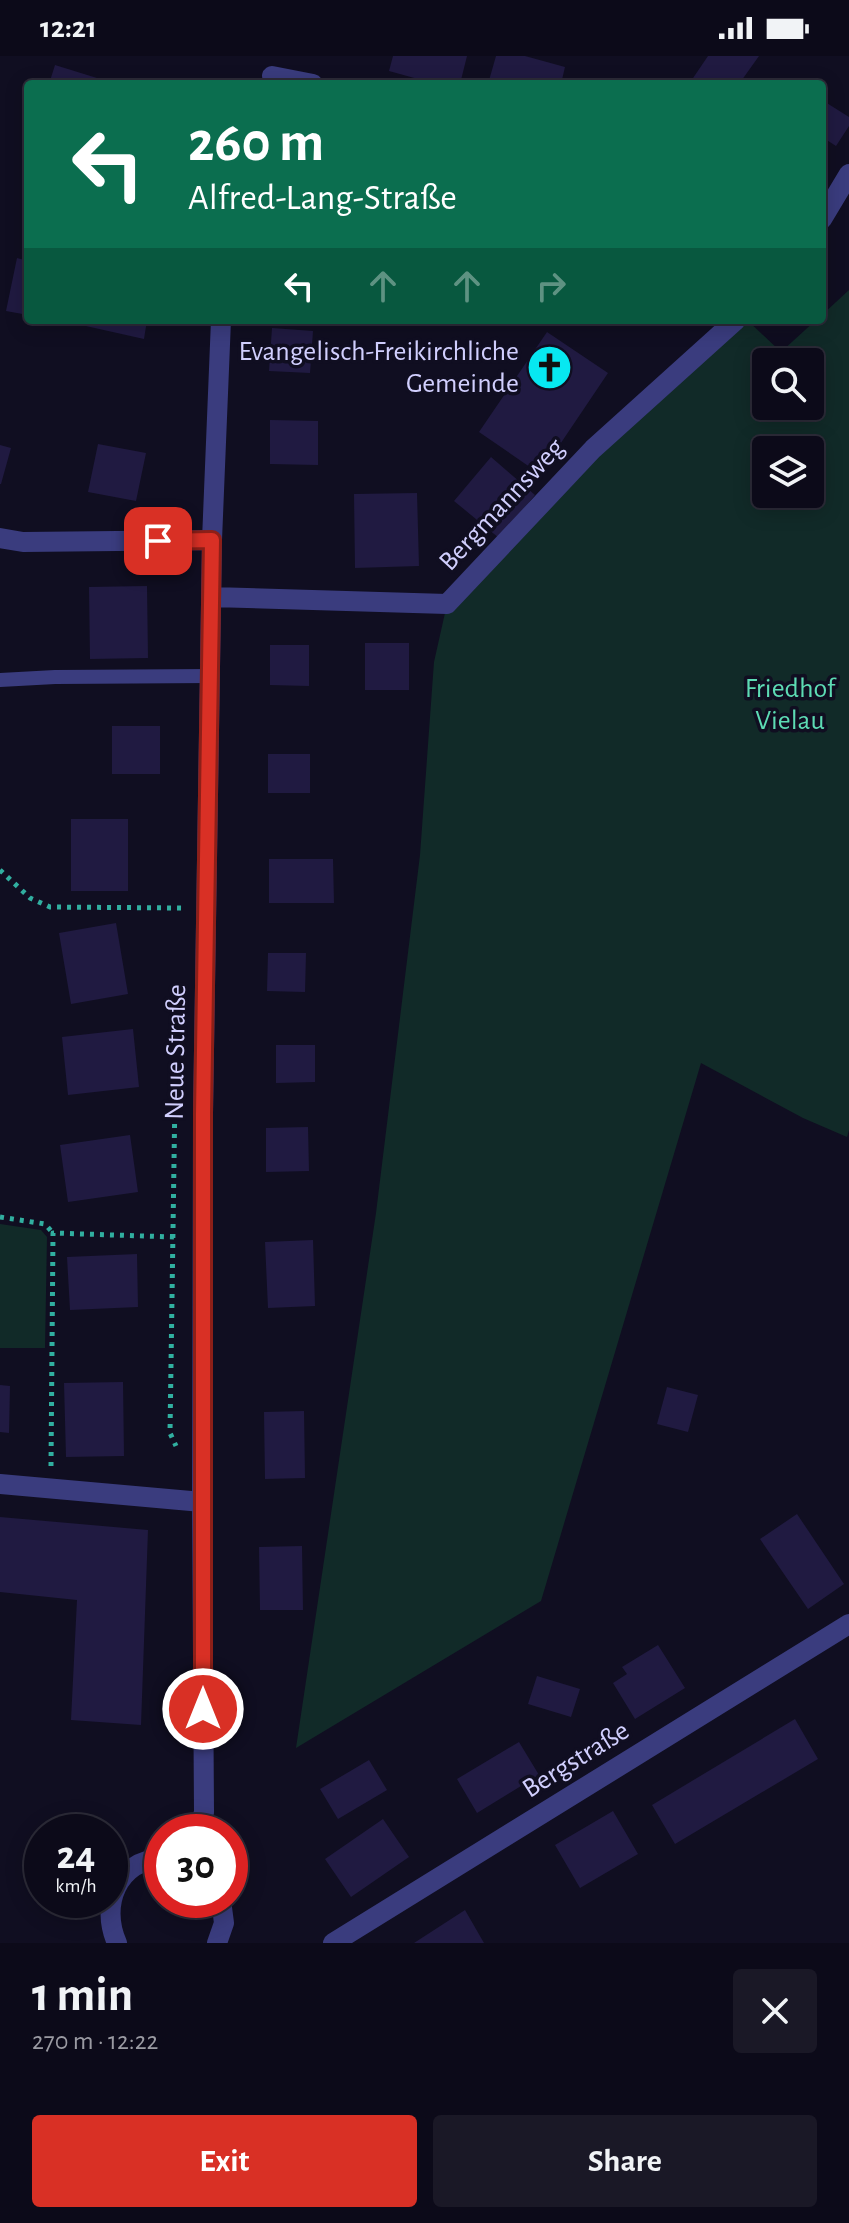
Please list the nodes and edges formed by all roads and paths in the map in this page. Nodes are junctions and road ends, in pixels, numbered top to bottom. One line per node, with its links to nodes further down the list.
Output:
1 (273, 72): 2 (street)
2 (300, 80)
3 (849, 174): 4 (street)
4 (826, 212)
5 (221, 324): 8 (street, Neue Straße)
6 (732, 324): 9 (street, Bergmannsweg)
7 (0, 538): 8 (street)
8 (212, 540): 9 (street, Neue Straße)
9 (212, 597): 10 (street, Neue Straße)
10 (211, 676): 11 (lane); 13 (street, Neue Straße)
11 (0, 680)
12 (0, 870): 13 (path)
13 (207, 909): 16 (street, Neue Straße)
14 (0, 1217): 15 (path)
15 (53, 1233): 16 (path); 18 (path)
16 (203, 1238): 19 (street, Neue Straße)
17 (0, 1484): 18 (street)
18 (51, 1488): 19 (street)
19 (202, 1502): 21 (street, Neue Straße)
20 (849, 1624): 26 (street, Bergstraße)
21 (203, 1814)
22 (144, 1863): 25 (street)
23 (223, 1918): 24 (street)
24 (219, 1942)
25 (117, 1943)
26 (333, 1943)

